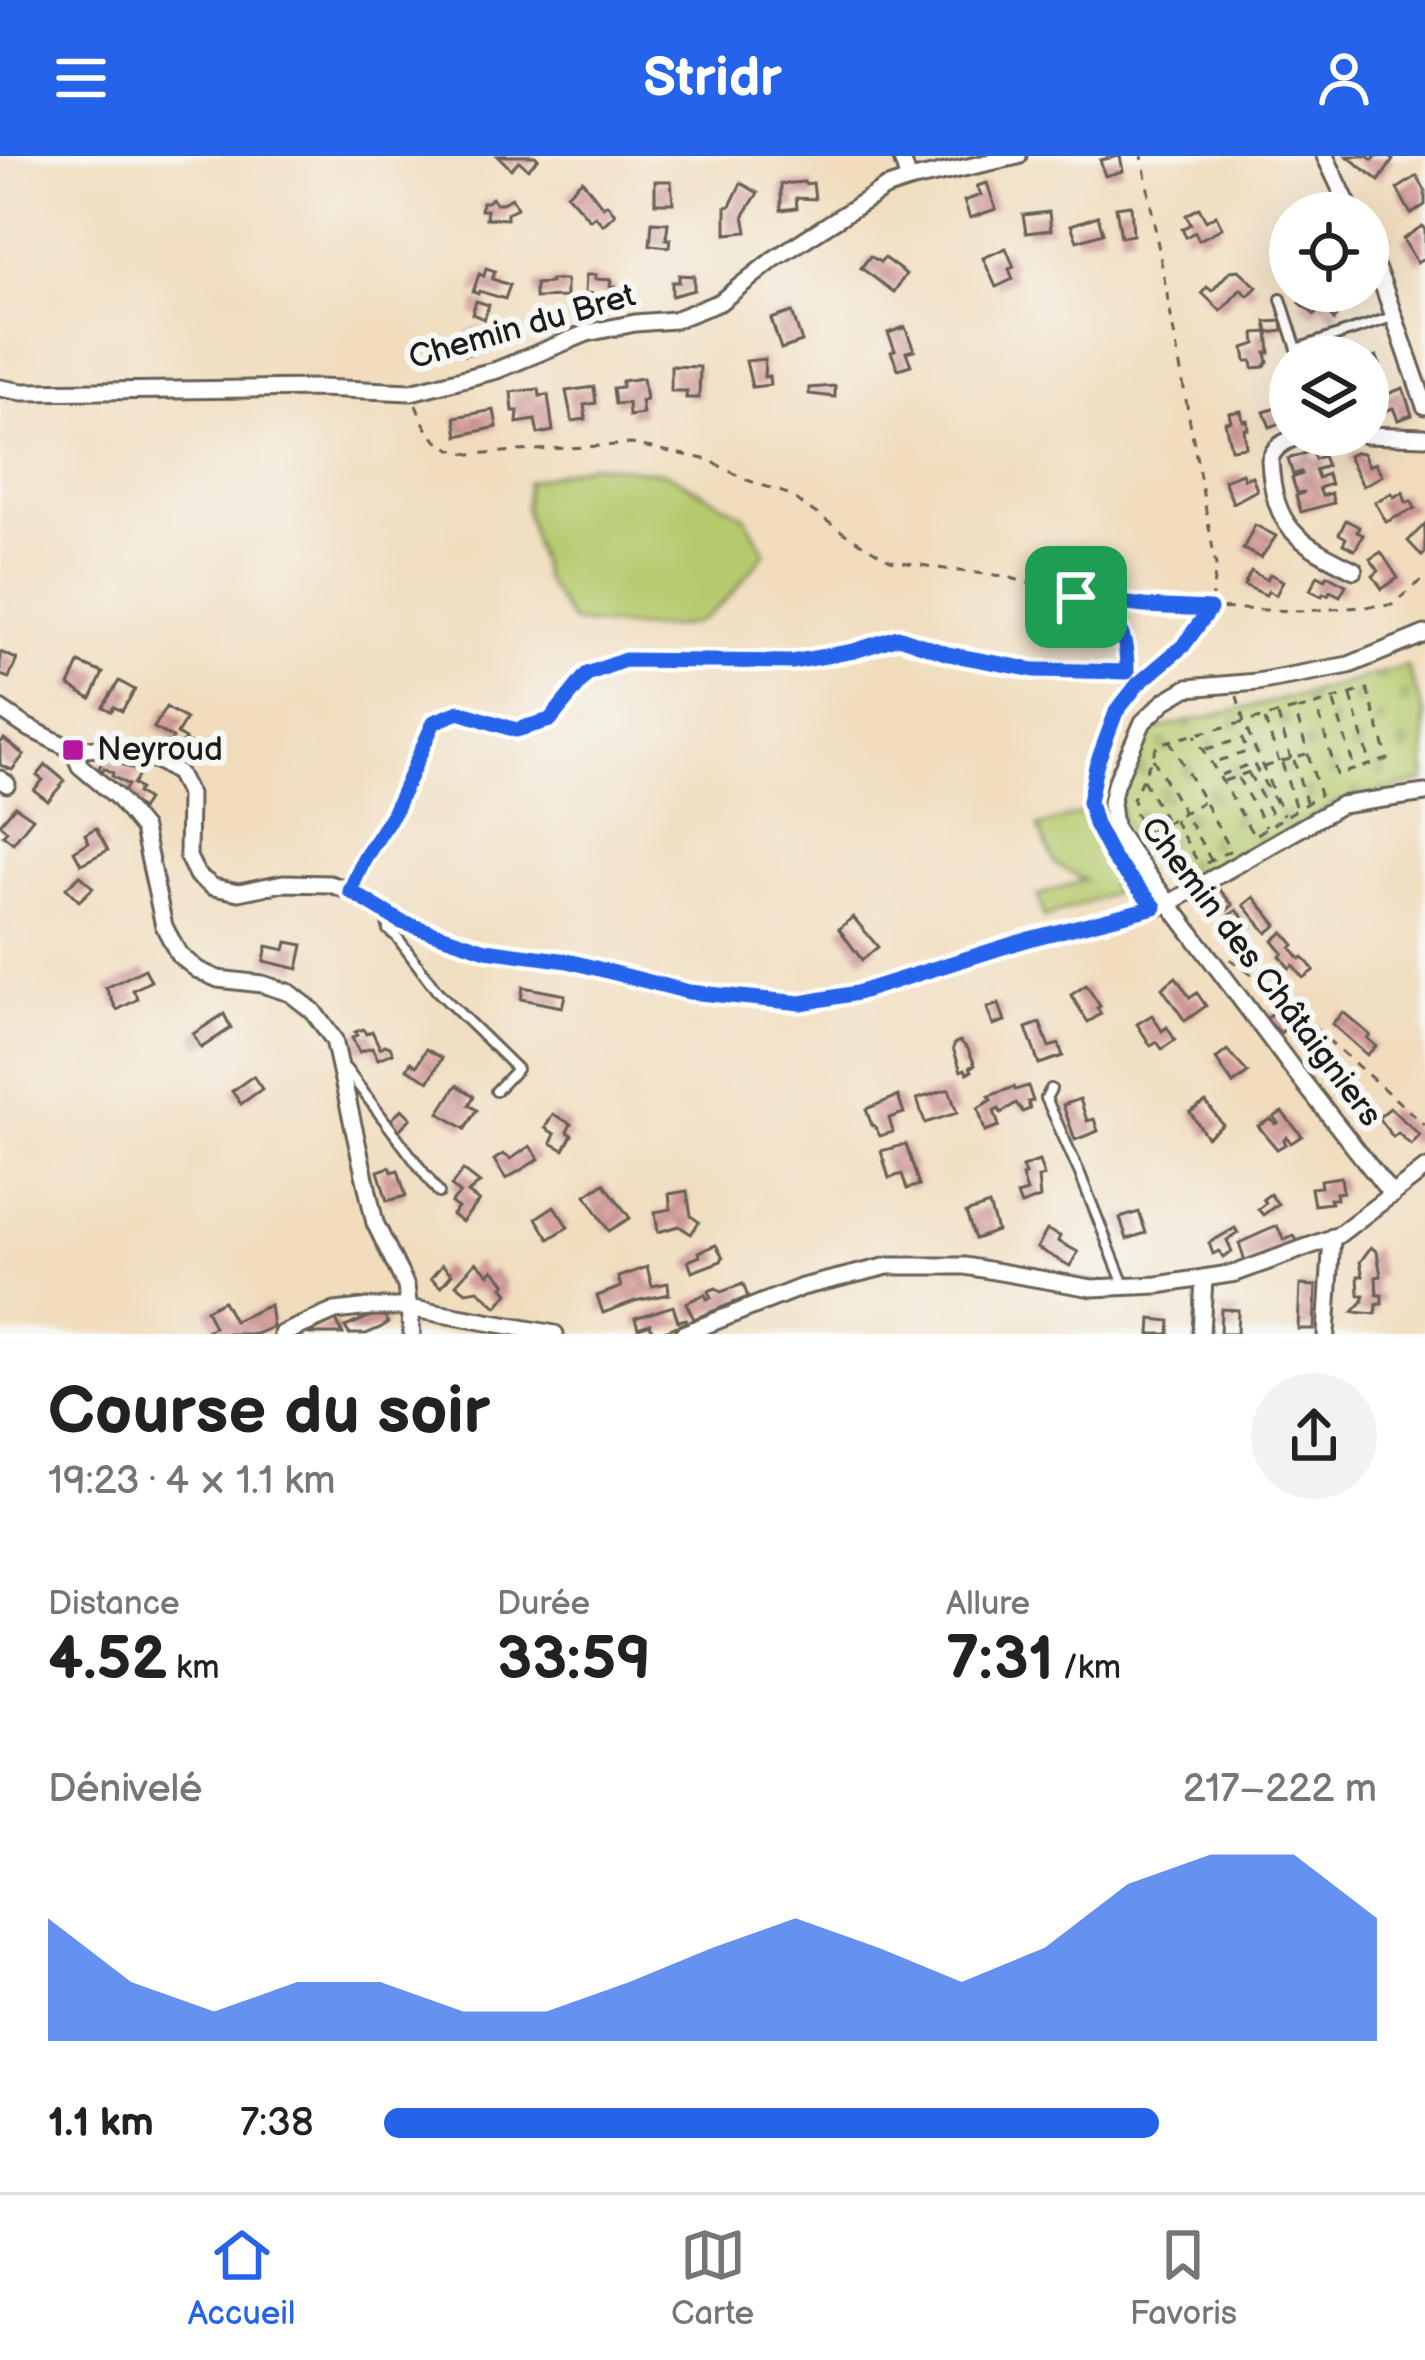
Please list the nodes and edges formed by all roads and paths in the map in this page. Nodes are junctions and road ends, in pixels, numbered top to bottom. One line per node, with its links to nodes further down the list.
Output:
1 (901, 156): 5 (street)
2 (1018, 156): 5 (street, Chemin du Bret)
3 (1142, 156): 19 (path)
4 (1324, 156): 6 (street)
5 (909, 180): 11 (street, Chemin du Bret)
6 (1342, 192)
7 (1389, 305): 9 (street)
8 (1285, 312): 9 (lane)
9 (1393, 316): 12 (street)
10 (0, 388): 11 (street, Chemin du Bret)
11 (411, 392): 18 (path)
12 (1425, 406)
13 (1389, 436): 14 (street)
14 (1425, 437)
15 (1271, 456): 16 (street)
16 (1354, 570)
17 (1425, 577): 19 (path)
18 (1076, 597): 19 (path); 21 (path)
19 (1210, 609): 28 (path)
20 (1425, 634): 22 (street, Chemin des Châtaigniers)
21 (1127, 672): 28 (path); 62 (path)
22 (1234, 684): 31 (path); 63 (street, Chemin des Châtaigniers)
23 (1351, 694): 24 (path); 43 (path); 43 (path)
24 (1333, 700): 25 (path); 45 (path)
25 (1316, 705): 27 (path); 45 (path)
26 (0, 709): 33 (street)
27 (1295, 710): 29 (path); 38 (path)
28 (1116, 712): 63 (path)
29 (1277, 715): 30 (path); 40 (path)
30 (1264, 718): 31 (path); 41 (path)
31 (1244, 723): 34 (path); 44 (path)
32 (0, 726): 33 (street)
33 (47, 735): 36 (street)
34 (1195, 735): 35 (path); 37 (path)
35 (1170, 741): 39 (path); 51 (path)
36 (73, 750): 62 (street); 66 (street)
37 (1204, 750): 42 (path); 42 (path)
38 (1308, 754): 40 (path); 52 (path)
39 (1152, 757): 48 (path); 54 (path)
40 (1292, 758): 41 (path); 52 (path)
41 (1281, 762): 44 (path); 53 (path)
42 (1211, 763): 49 (path)
43 (1371, 764): 45 (path)
44 (1260, 768): 46 (path); 49 (path); 55 (path)
45 (1354, 769)
46 (1248, 772): 47 (path); 57 (path)
47 (1237, 776): 49 (path); 58 (path)
48 (1142, 779): 56 (path); 59 (path)
49 (1221, 779): 58 (path)
50 (1425, 793): 63 (street)
51 (1204, 801): 54 (path); 60 (path)
52 (1306, 802): 53 (path)
53 (1296, 809): 55 (path)
54 (1184, 812): 56 (path); 60 (path)
55 (1284, 817): 57 (path)
56 (1170, 821): 59 (path); 61 (path)
57 (1276, 822): 58 (path)
58 (1266, 828)
59 (1149, 833): 61 (path)
60 (1211, 860): 61 (path)
61 (1200, 866)
62 (350, 891): 64 (street)
63 (1162, 905): 64 (street); 65 (street, Chemin des Châtaigniers)
64 (387, 914): 68 (lane)
65 (1197, 942): 69 (path); 72 (street, Chemin des Châtaigniers)
66 (338, 1063): 71 (lane); 76 (street)
67 (1051, 1089): 75 (lane)
68 (496, 1091)
69 (1425, 1125)
70 (1425, 1168): 72 (street)
71 (439, 1193)
72 (1392, 1195): 73 (street)
73 (1332, 1238): 74 (street); 82 (street)
74 (1204, 1278): 75 (street); 81 (street)
75 (1125, 1287): 80 (street)
76 (408, 1308): 77 (street); 78 (street); 79 (street)
77 (282, 1334)
78 (412, 1334)
79 (555, 1334)
80 (682, 1334)
81 (1202, 1334)
82 (1326, 1334)

